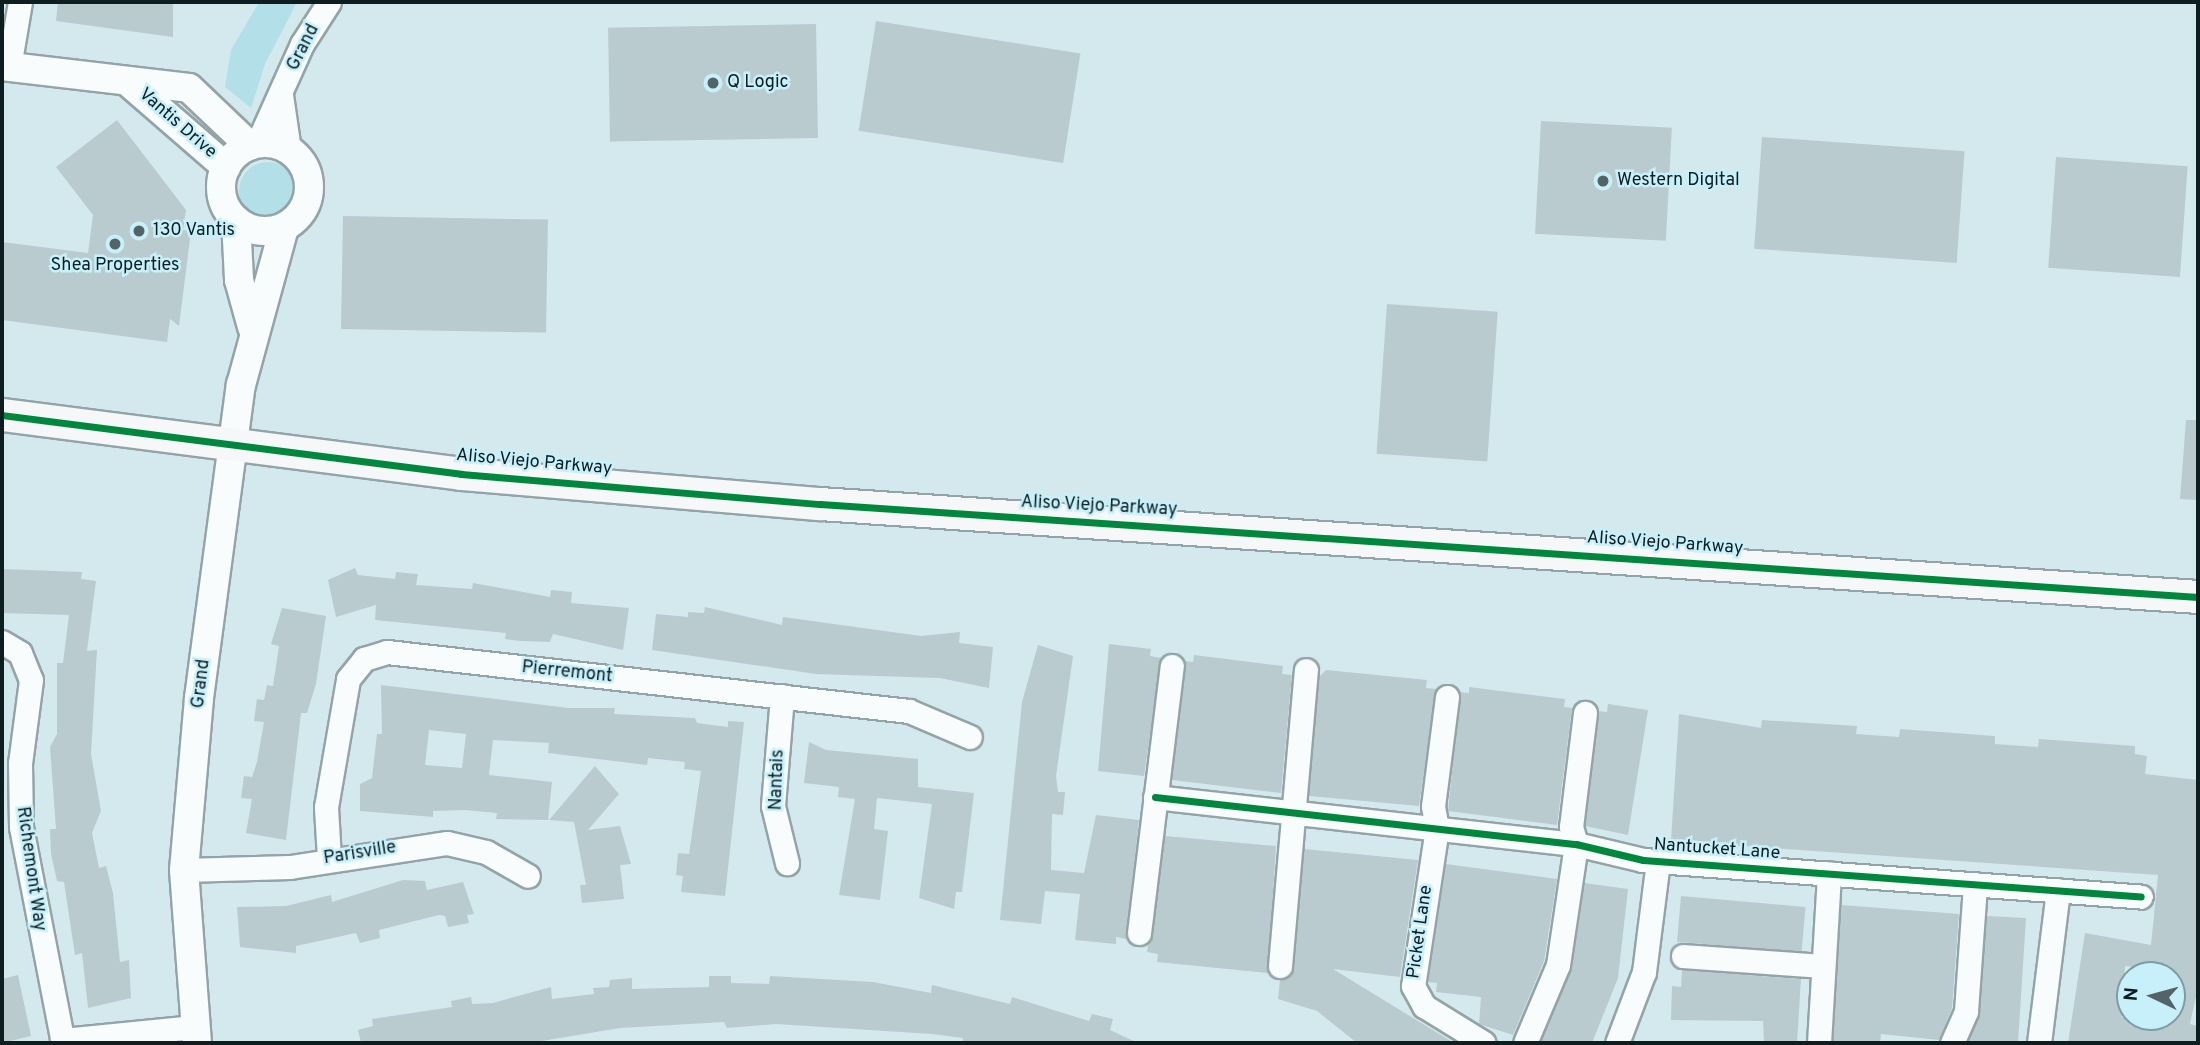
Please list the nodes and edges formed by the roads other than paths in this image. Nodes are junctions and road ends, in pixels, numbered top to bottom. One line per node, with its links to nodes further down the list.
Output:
1 (20, 2): 3 (street)
2 (329, 2): 5 (street, Grand)
3 (5, 66): 4 (street, Vantis Drive)
4 (128, 82): 6 (street, Vantis Drive); 8 (street, Vantis Drive)
5 (281, 95): 6 (street, Grand); 7 (street)
6 (254, 145): 7 (street); 8 (street)
7 (289, 150): 10 (street)
8 (226, 167): 9 (street)
9 (236, 220): 10 (street); 11 (street, Grand)
10 (284, 228): 11 (street, Grand)
11 (252, 327): 13 (street, Grand)
12 (2, 415): 13 (main road, Aliso Viejo Parkway)
13 (234, 447): 14 (main road, Aliso Viejo Parkway); 30 (street, Grand)
14 (2198, 597)
15 (11, 647): 24 (street, Richemont Way)
16 (1172, 666): 22 (street)
17 (1306, 670): 23 (street)
18 (782, 696): 21 (street, Pierremont); 27 (street, Pierremont); 29 (street, Nantais)
19 (1447, 697): 25 (street)
20 (1585, 713): 26 (street)
21 (970, 737)
22 (1154, 797): 23 (street, Nantucket Lane); 36 (street)
23 (1293, 814): 25 (street, Nantucket Lane); 38 (street)
24 (11, 828): 41 (street, Richemont Way)
25 (1437, 828): 26 (street, Nantucket Lane); 42 (street, Picket Lane)
26 (1576, 844): 28 (street, Nantucket Lane); 43 (street)
27 (329, 858): 30 (street, Parisville); 32 (street, Parisville)
28 (1658, 861): 31 (street, Nantucket Lane); 44 (street)
29 (787, 863)
30 (184, 870): 40 (street, Grand)
31 (1829, 873): 33 (street, Nantucket Lane); 39 (street)
32 (528, 876)
33 (1975, 884): 34 (street, Nantucket Lane); 46 (street)
34 (2058, 891): 35 (street, Nantucket Lane); 47 (street)
35 (2141, 897)
36 (1139, 933)
37 (1683, 956): 39 (street)
38 (1280, 966)
39 (1822, 966): 45 (street)
40 (196, 1035): 41 (street)
41 (63, 1042)
42 (1484, 1043)
43 (1525, 1043)
44 (1617, 1043)
45 (1819, 1043)
46 (1952, 1043)
47 (2039, 1043)

